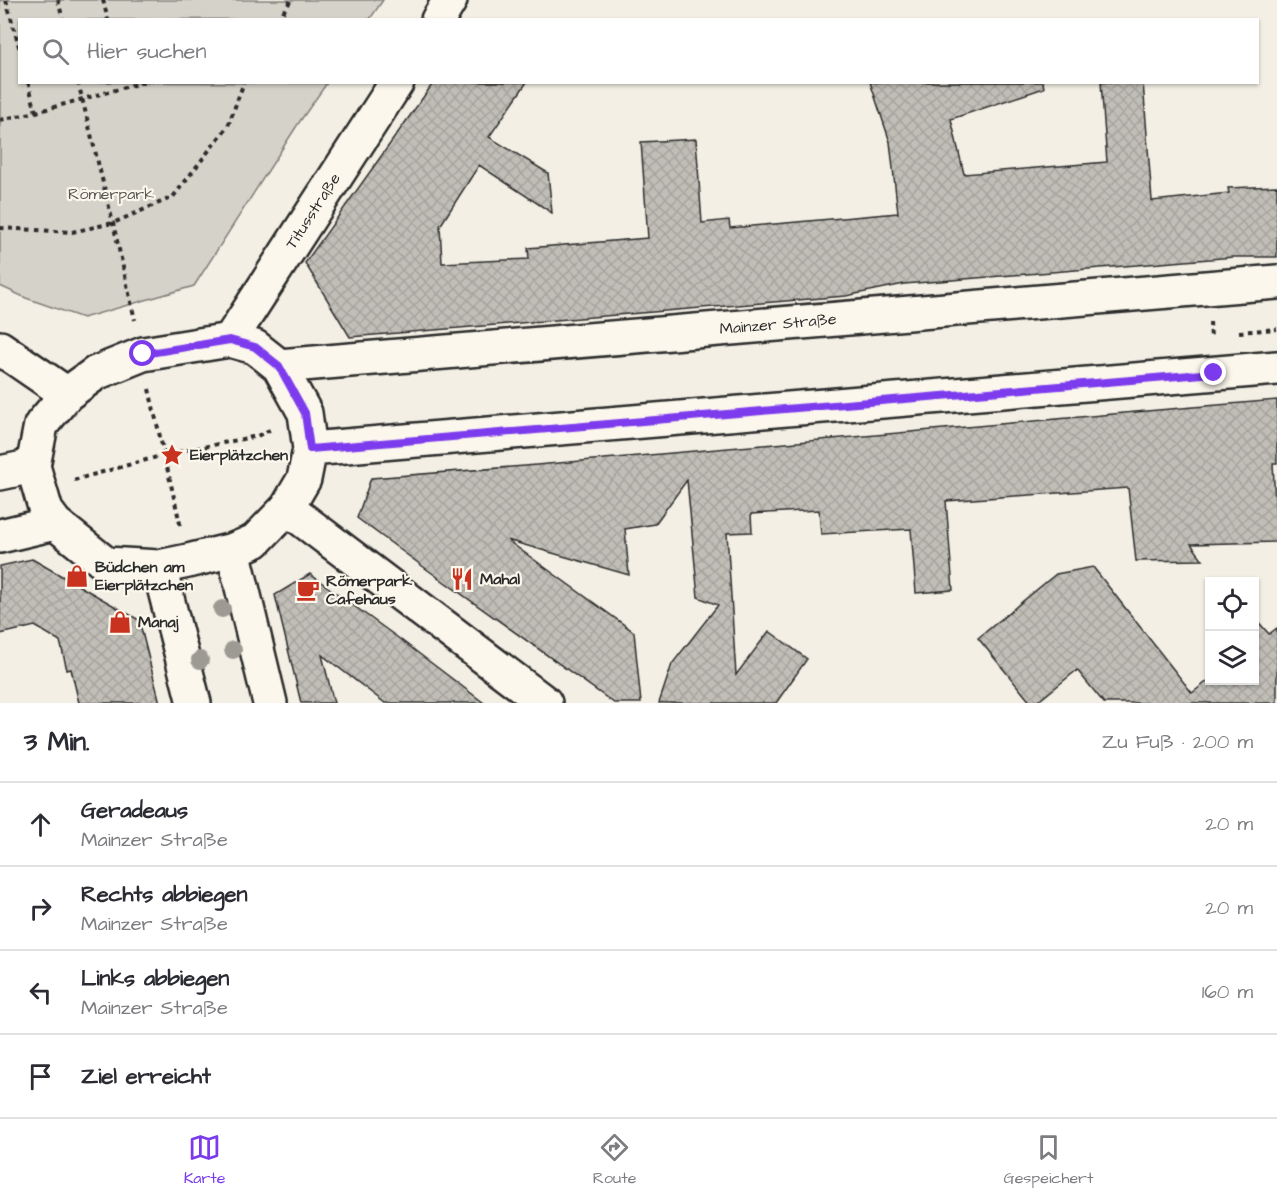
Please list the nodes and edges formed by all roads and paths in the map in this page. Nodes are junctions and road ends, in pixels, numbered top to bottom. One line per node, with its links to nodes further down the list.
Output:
1 (6, 0): 10 (path)
2 (58, 0): 6 (path)
3 (104, 0): 7 (path)
4 (291, 0): 8 (path)
5 (450, 0): 9 (street)
6 (62, 18)
7 (108, 18)
8 (279, 18)
9 (439, 18)
10 (18, 43)
11 (29, 84): 17 (path)
12 (79, 84): 16 (path)
13 (243, 84): 19 (path)
14 (396, 84): 23 (street, Titusstraße)
15 (125, 85): 16 (path)
16 (83, 99): 17 (path); 19 (path)
17 (36, 112): 18 (path)
18 (0, 120)
19 (113, 224): 20 (path); 25 (path)
20 (0, 228)
21 (1277, 282): 22 (street, Mainzer Straße)
22 (1207, 288): 26 (street, Mainzer Straße); 28 (path)
23 (230, 340): 25 (street); 26 (street)
24 (0, 348): 29 (street)
25 (143, 354): 29 (street); 32 (path)
26 (279, 366): 30 (street)
27 (1277, 368): 28 (street)
28 (1214, 373): 30 (street)
29 (67, 394): 32 (street)
30 (310, 449): 33 (street)
31 (0, 473): 32 (street)
32 (36, 478): 34 (street)
33 (287, 508): 36 (street); 40 (street)
34 (55, 523): 35 (street); 37 (street)
35 (0, 536)
36 (233, 550): 37 (street); 39 (street)
37 (159, 567): 38 (street)
38 (194, 703)
39 (270, 703)
40 (545, 703)

